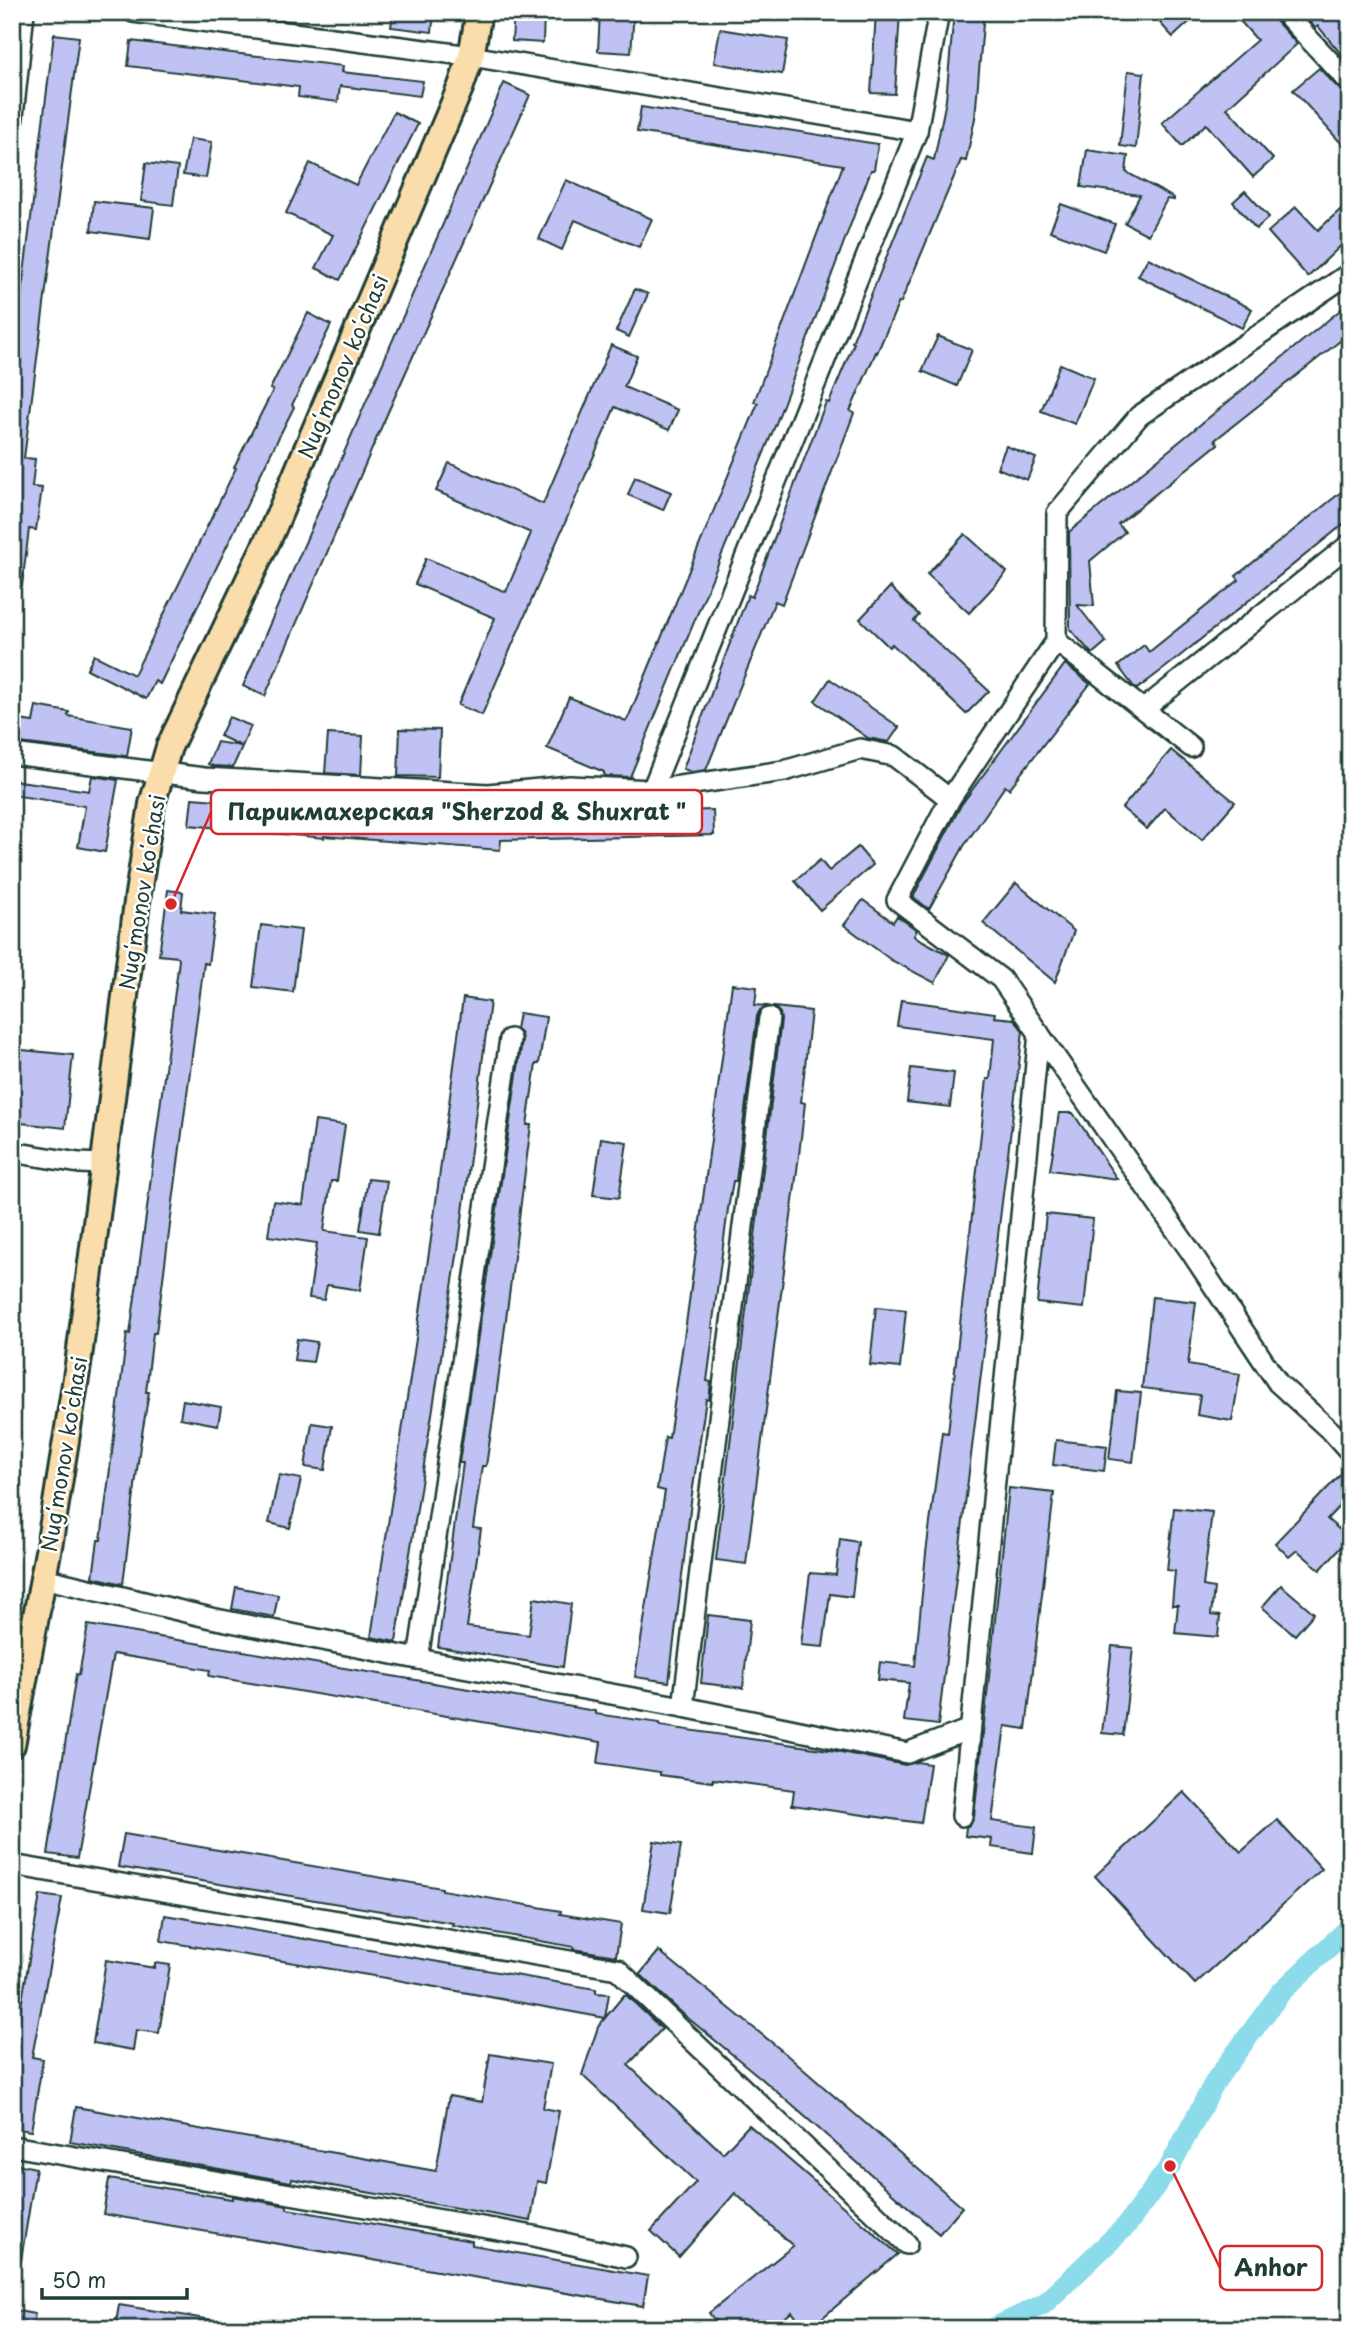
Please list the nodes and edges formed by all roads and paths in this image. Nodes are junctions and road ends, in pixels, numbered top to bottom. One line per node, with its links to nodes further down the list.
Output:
1 (24, 12): 8 (street)
2 (133, 12): 6 (street)
3 (480, 12): 6 (main road, Nugʻmonov koʻchasi)
4 (939, 12): 9 (street)
5 (1284, 12): 7 (street)
6 (471, 55): 9 (street); 16 (main road, Nugʻmonov koʻchasi)
7 (1350, 83)
8 (12, 126)
9 (917, 131): 17 (street)
10 (1350, 273): 12 (street)
11 (1350, 544): 13 (street)
12 (1056, 641): 13 (street); 18 (street)
13 (1144, 709): 14 (street)
14 (1191, 747)
15 (12, 754): 16 (street)
16 (160, 774): 17 (street); 23 (main road, Nugʻmonov koʻchasi)
17 (652, 790): 18 (street)
18 (950, 799): 20 (street)
19 (769, 1018): 27 (street)
20 (1040, 1033): 24 (street); 28 (street)
21 (510, 1039): 26 (street)
22 (12, 1152): 23 (street)
23 (103, 1164): 25 (main road, Nugʻmonov koʻchasi)
24 (1350, 1452)
25 (43, 1578): 26 (street); 29 (main road, Nugʻmonov koʻchasi)
26 (418, 1659): 27 (street)
27 (683, 1707): 28 (street)
28 (971, 1730): 30 (street)
29 (12, 1745)
30 (962, 1816)
31 (12, 1865): 33 (street)
32 (12, 2146): 34 (street)
33 (907, 2244)
34 (625, 2256)

